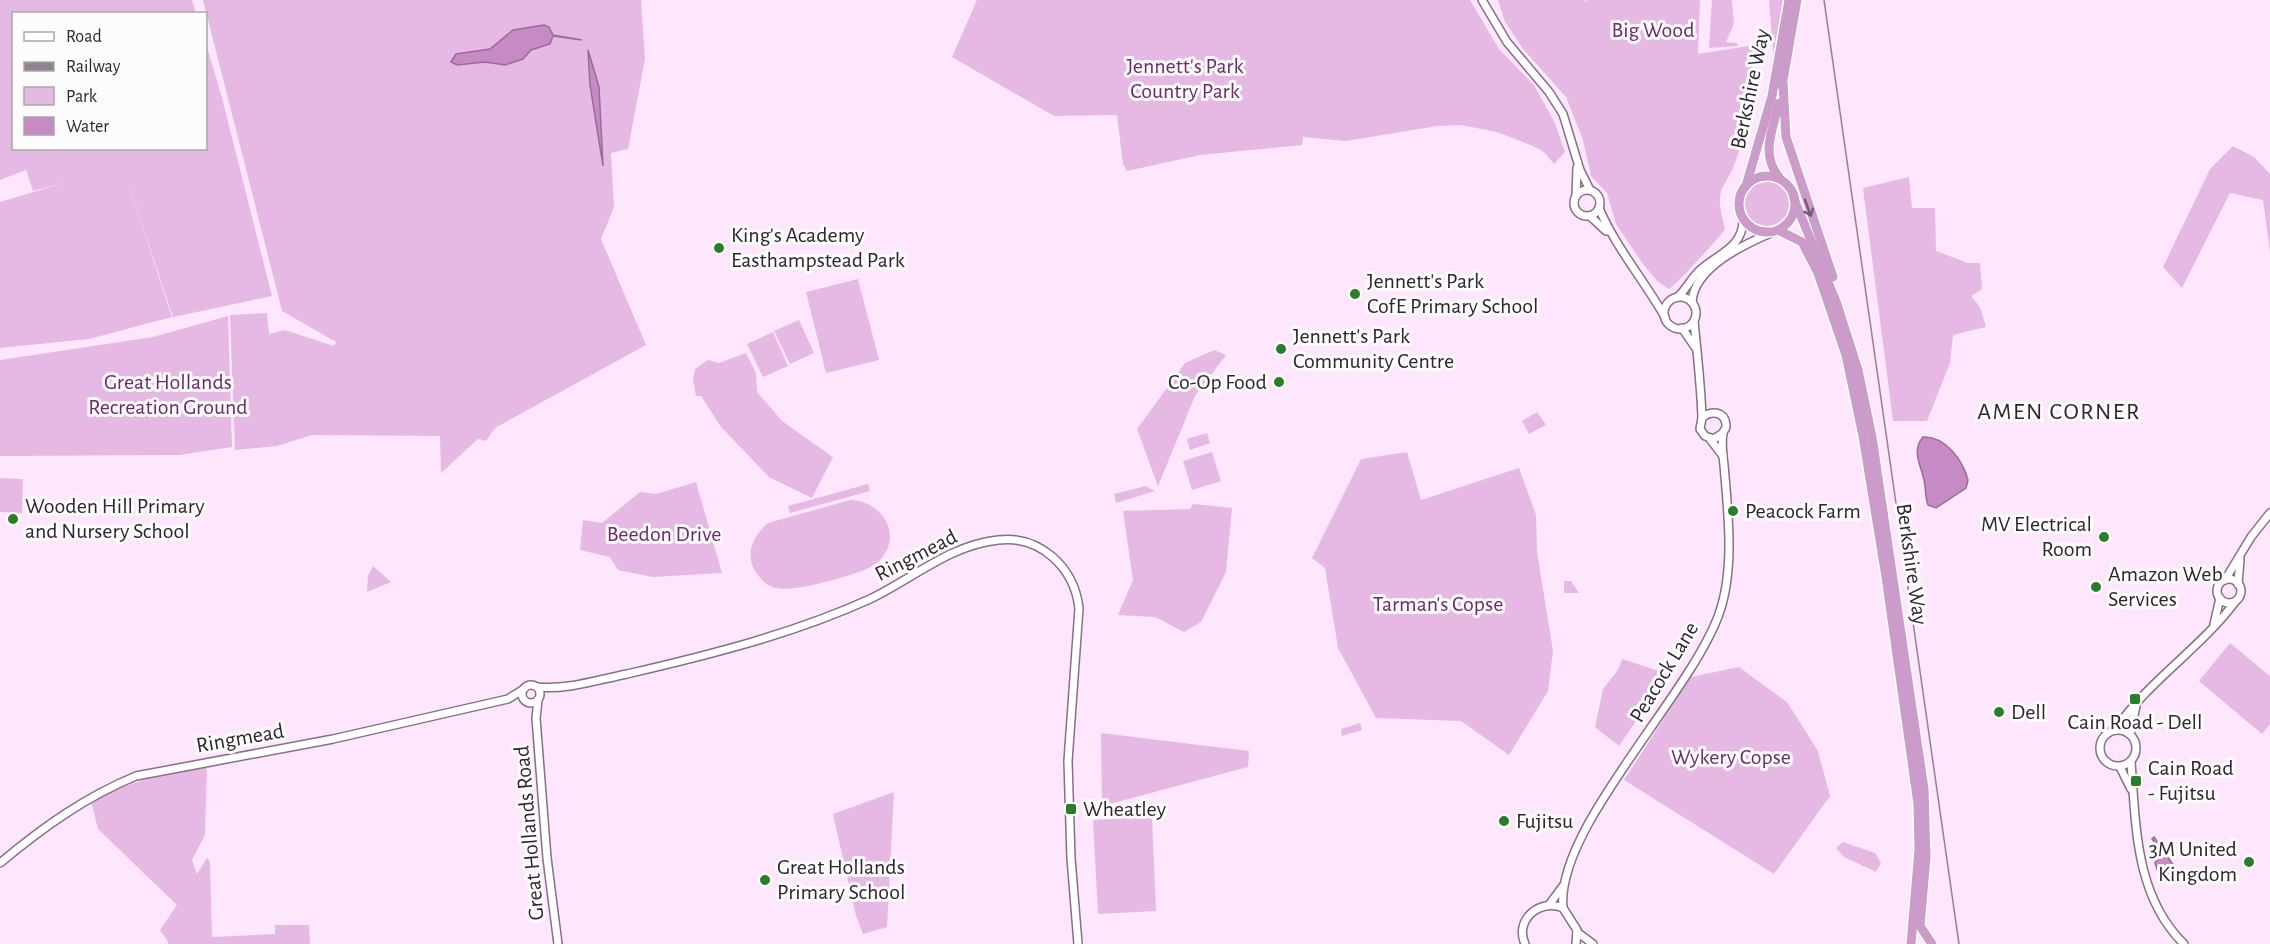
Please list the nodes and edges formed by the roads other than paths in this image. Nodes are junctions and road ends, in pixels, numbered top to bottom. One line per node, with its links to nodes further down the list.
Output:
1 (1482, 0): 5 (street)
2 (1789, 0): 7 (highway, Berkshire Way)
3 (1797, 0): 4 (highway, Berkshire Way)
4 (1782, 83): 6 (highway, Berkshire Way); 23 (highway, one-way to 23)
5 (1578, 162): 8 (street); 9 (street)
6 (1779, 177): 7 (highway); 10 (highway)
7 (1746, 186): 13 (highway)
8 (1590, 190): 9 (street); 11 (street)
9 (1576, 195): 12 (street)
10 (1794, 199): 14 (highway); 23 (highway, Berkshire Way)
11 (1599, 208): 12 (street); 15 (street)
12 (1590, 216): 15 (street)
13 (1743, 220): 14 (highway); 17 (street)
14 (1777, 232): 18 (street); 60 (highway, Berkshire Way)
15 (1611, 234): 16 (street)
16 (1650, 290): 17 (street); 19 (street)
17 (1675, 298): 18 (street); 19 (street)
18 (1692, 302): 20 (street)
19 (1665, 317): 21 (street)
20 (1694, 321): 21 (street); 22 (street)
21 (1682, 328): 22 (street)
22 (1695, 347): 24 (street)
23 (1858, 370): 61 (highway, Berkshire Way)
24 (1703, 396): 25 (street); 26 (street)
25 (1713, 412): 26 (street); 27 (street)
26 (1702, 418): 28 (street)
27 (1723, 433): 28 (street); 29 (street, Peacock Lane)
28 (1710, 439): 29 (street)
29 (1723, 456): 51 (street, Peacock Lane)
30 (2270, 513): 31 (street)
31 (2241, 553): 32 (street); 33 (street)
32 (2225, 580): 33 (street); 34 (street)
33 (2238, 584): 35 (street)
34 (2220, 598): 35 (street); 36 (street)
35 (2235, 602): 36 (street)
36 (2211, 629): 42 (street)
37 (537, 687): 38 (street); 39 (street, Ringmead); 41 (street)
38 (524, 689): 40 (street, Ringmead); 43 (street)
39 (553, 689): 41 (street, Ringmead); 56 (street, Ringmead)
40 (508, 699): 43 (street, Ringmead); 50 (street, Ringmead)
41 (539, 699): 43 (street); 44 (street, Great Hollands Road)
42 (2138, 701): 45 (street); 46 (street)
43 (526, 702): 44 (street, Great Hollands Road)
44 (536, 718): 55 (street, Great Hollands Road)
45 (2115, 730): 46 (street); 48 (street)
46 (2130, 734): 47 (street)
47 (2131, 762): 48 (street); 49 (street)
48 (2120, 767): 49 (street)
49 (2134, 794): 62 (street)
50 (0, 863)
51 (1563, 886): 52 (street, Peacock Lane); 53 (street, Peacock Lane)
52 (1548, 905): 53 (street); 57 (street, Peacock Lane)
53 (1563, 908): 54 (street)
54 (1577, 932): 58 (street); 59 (street)
55 (558, 944)
56 (1078, 944)
57 (1525, 944)
58 (1576, 944)
59 (1593, 944)
60 (1911, 944)
61 (1932, 944)
62 (2184, 944)

